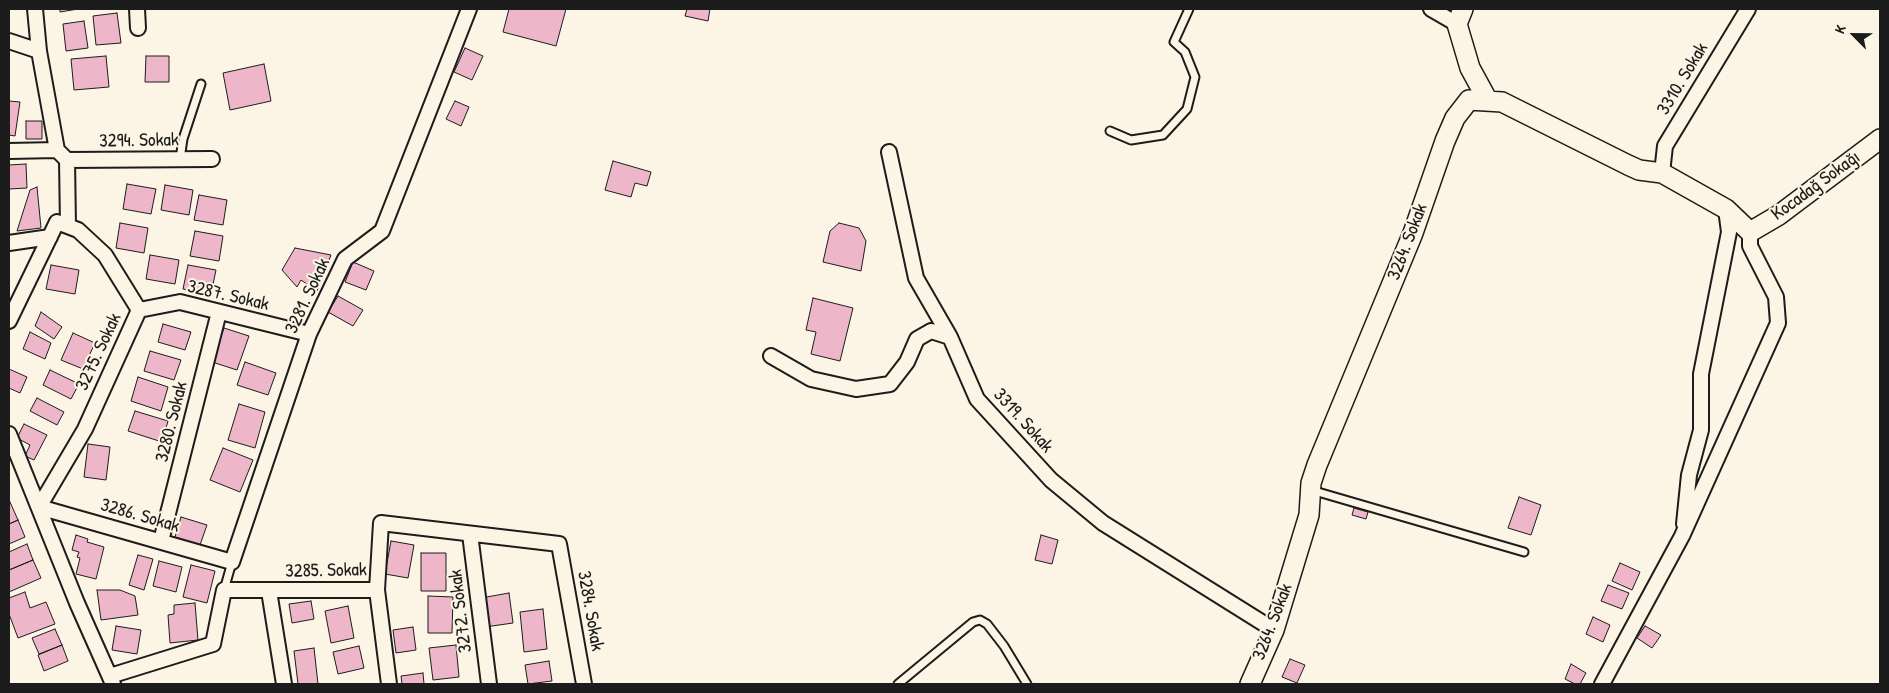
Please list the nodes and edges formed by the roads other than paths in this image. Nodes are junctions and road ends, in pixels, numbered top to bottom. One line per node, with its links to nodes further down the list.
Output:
1 (35, 9): 10 (street)
2 (137, 9): 8 (street)
3 (469, 9): 30 (street, 3281. Sokak)
4 (1189, 9): 13 (lane)
5 (1431, 9): 7 (street)
6 (1748, 9): 21 (street, 3310. Sokak)
7 (1460, 17): 12 (street)
8 (138, 28)
9 (9, 41): 10 (street)
10 (39, 51): 15 (street)
11 (201, 84): 18 (lane)
12 (1488, 101): 21 (street, 3264. Sokak); 34 (street, 3264. Sokak)
13 (1110, 131)
14 (1880, 139): 24 (street, Kocadağ Sokağı)
15 (57, 150): 16 (street); 20 (street)
16 (9, 151)
17 (889, 152): 31 (street, 3319. Sokak)
18 (180, 159): 19 (street, 3294. Sokak); 20 (street, 3294. Sokak)
19 (212, 159)
20 (67, 160): 23 (street)
21 (1662, 173): 22 (street, 3264. Sokak)
22 (1726, 209): 24 (street, 3264. Sokak); 37 (street)
23 (68, 226): 25 (street); 27 (street, 3275. Sokak)
24 (1750, 232): 37 (street)
25 (50, 237): 26 (street); 29 (street)
26 (9, 243)
27 (139, 310): 28 (street, 3287. Sokak); 35 (street, 3275. Sokak)
28 (219, 312): 30 (street, 3287. Sokak); 38 (street, 3280. Sokak)
29 (9, 321)
30 (309, 334): 41 (street, 3281. Sokak)
31 (950, 337): 32 (street); 45 (street, 3319. Sokak)
32 (771, 356)
33 (9, 434): 35 (street)
34 (1310, 490): 40 (lane); 45 (street, 3264. Sokak)
35 (39, 507): 38 (street, 3286. Sokak); 46 (street)
36 (470, 534): 39 (street, 3285. Sokak); 43 (street, 3285. Sokak); 49 (street, 3272. Sokak)
37 (1682, 536): 54 (street)
38 (161, 541): 41 (street, 3286. Sokak)
39 (559, 544): 50 (street, 3284. Sokak)
40 (1524, 552)
41 (232, 562): 42 (lane)
42 (224, 590): 44 (street, 3285. Sokak); 46 (street)
43 (376, 590): 44 (street, 3285. Sokak); 48 (street)
44 (269, 591): 47 (street)
45 (1274, 630): 53 (street, 3264. Sokak)
46 (112, 680)
47 (284, 684)
48 (389, 684)
49 (489, 684)
50 (584, 684)
51 (898, 684): 52 (lane)
52 (1027, 684)
53 (1250, 684)
54 (1602, 684)

